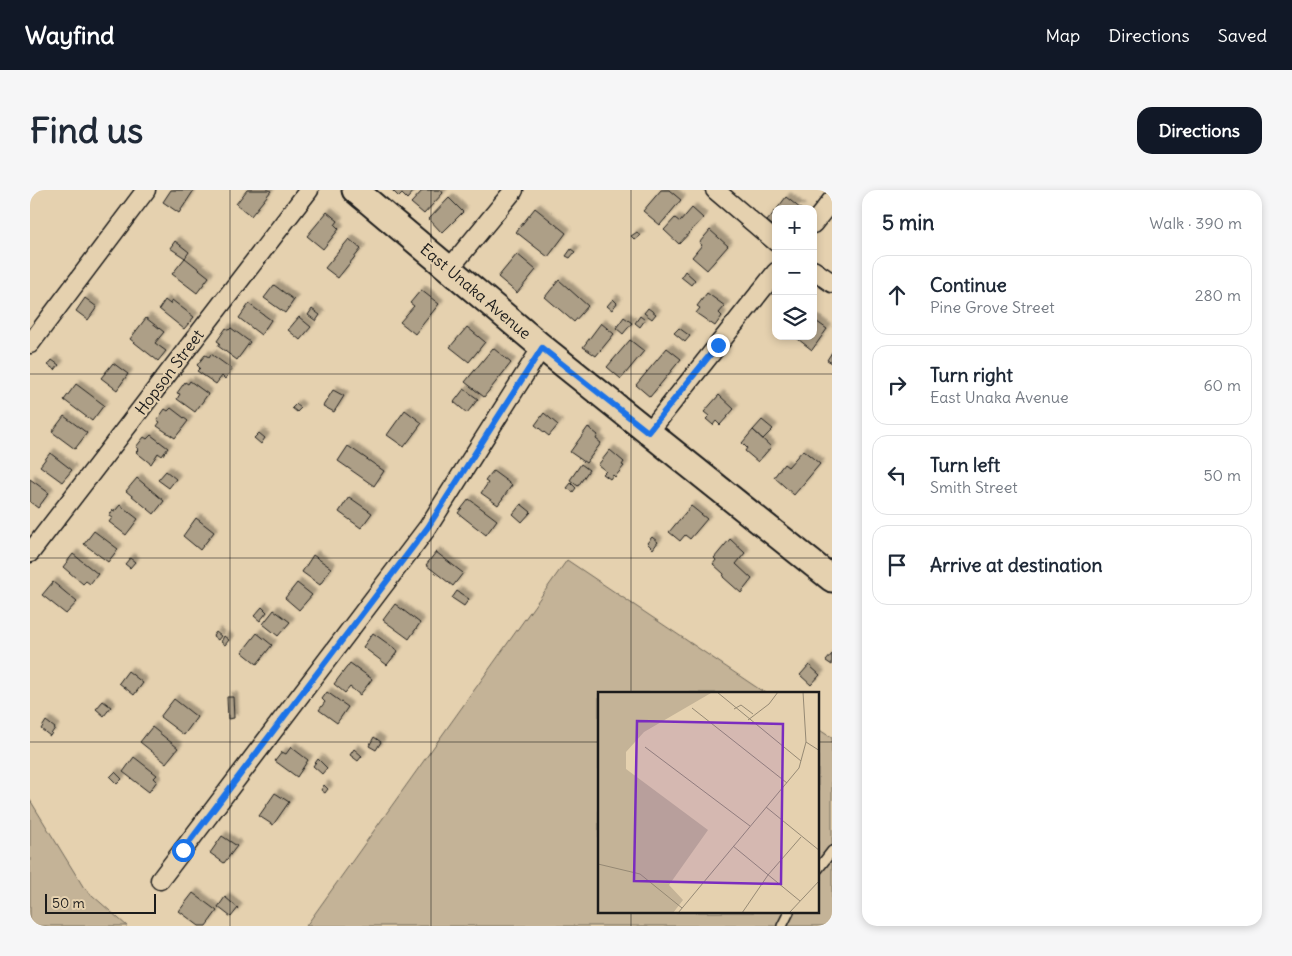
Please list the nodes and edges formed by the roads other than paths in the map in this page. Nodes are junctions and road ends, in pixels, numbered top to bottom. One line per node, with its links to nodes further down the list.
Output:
1 (146, 190): 13 (street)
2 (308, 190): 16 (street, Hopson Street)
3 (355, 190): 9 (main road, East Unaka Avenue)
4 (514, 190): 9 (street)
5 (715, 190): 8 (street)
6 (832, 200): 7 (street)
7 (817, 219)
8 (772, 239)
9 (450, 269): 14 (main road, East Unaka Avenue)
10 (817, 273): 12 (street)
11 (772, 277): 15 (street)
12 (832, 283)
13 (30, 344)
14 (542, 348): 15 (main road, East Unaka Avenue); 20 (street)
15 (648, 432): 17 (main road, East Unaka Avenue)
16 (30, 553)
17 (832, 579)
18 (832, 851): 19 (lane)
19 (819, 868)
20 (160, 880)
21 (788, 914): 22 (lane)
22 (782, 926)

